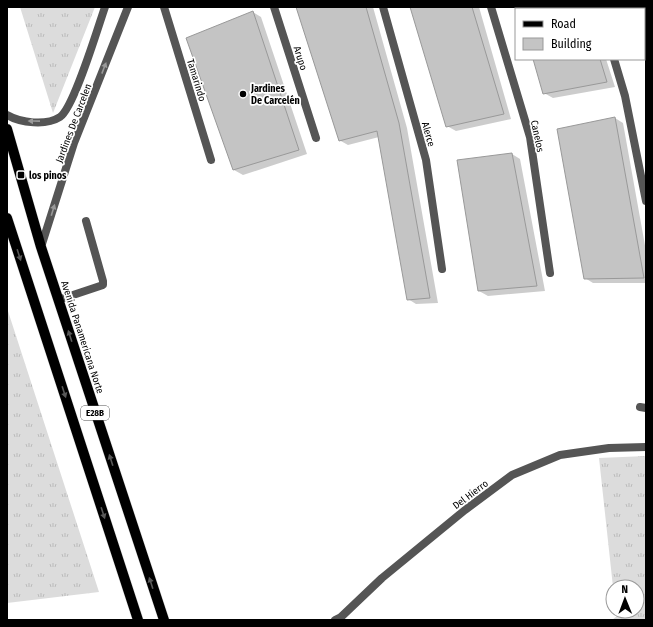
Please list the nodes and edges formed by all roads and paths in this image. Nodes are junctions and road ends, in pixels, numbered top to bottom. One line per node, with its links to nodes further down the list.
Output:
1 (105, 7): 8 (street, Jardines De Carcelen, one-way to 8)
2 (128, 7): 15 (street, Jardines De Carcelen, one-way to 2)
3 (164, 7): 11 (street, Tamarindo)
4 (274, 7): 10 (street, Arupo)
5 (383, 7): 16 (street, Alerce)
6 (491, 7): 17 (street, Canelos)
7 (614, 60): 12 (street)
8 (7, 115)
9 (7, 128): 15 (main road, Avenida Panamericana Norte / E28B)
10 (316, 138)
11 (211, 160)
12 (646, 201)
13 (7, 218): 20 (main road, E28B, one-way to 20)
14 (86, 221): 18 (street)
15 (41, 247): 18 (main road, Avenida Panamericana Norte / E28B)
16 (442, 269)
17 (550, 273)
18 (58, 300): 21 (main road, Avenida Panamericana Norte / E28B, one-way to 18)
19 (646, 447): 22 (street, Del Hierro)
20 (138, 620)
21 (164, 620)
22 (335, 620)

